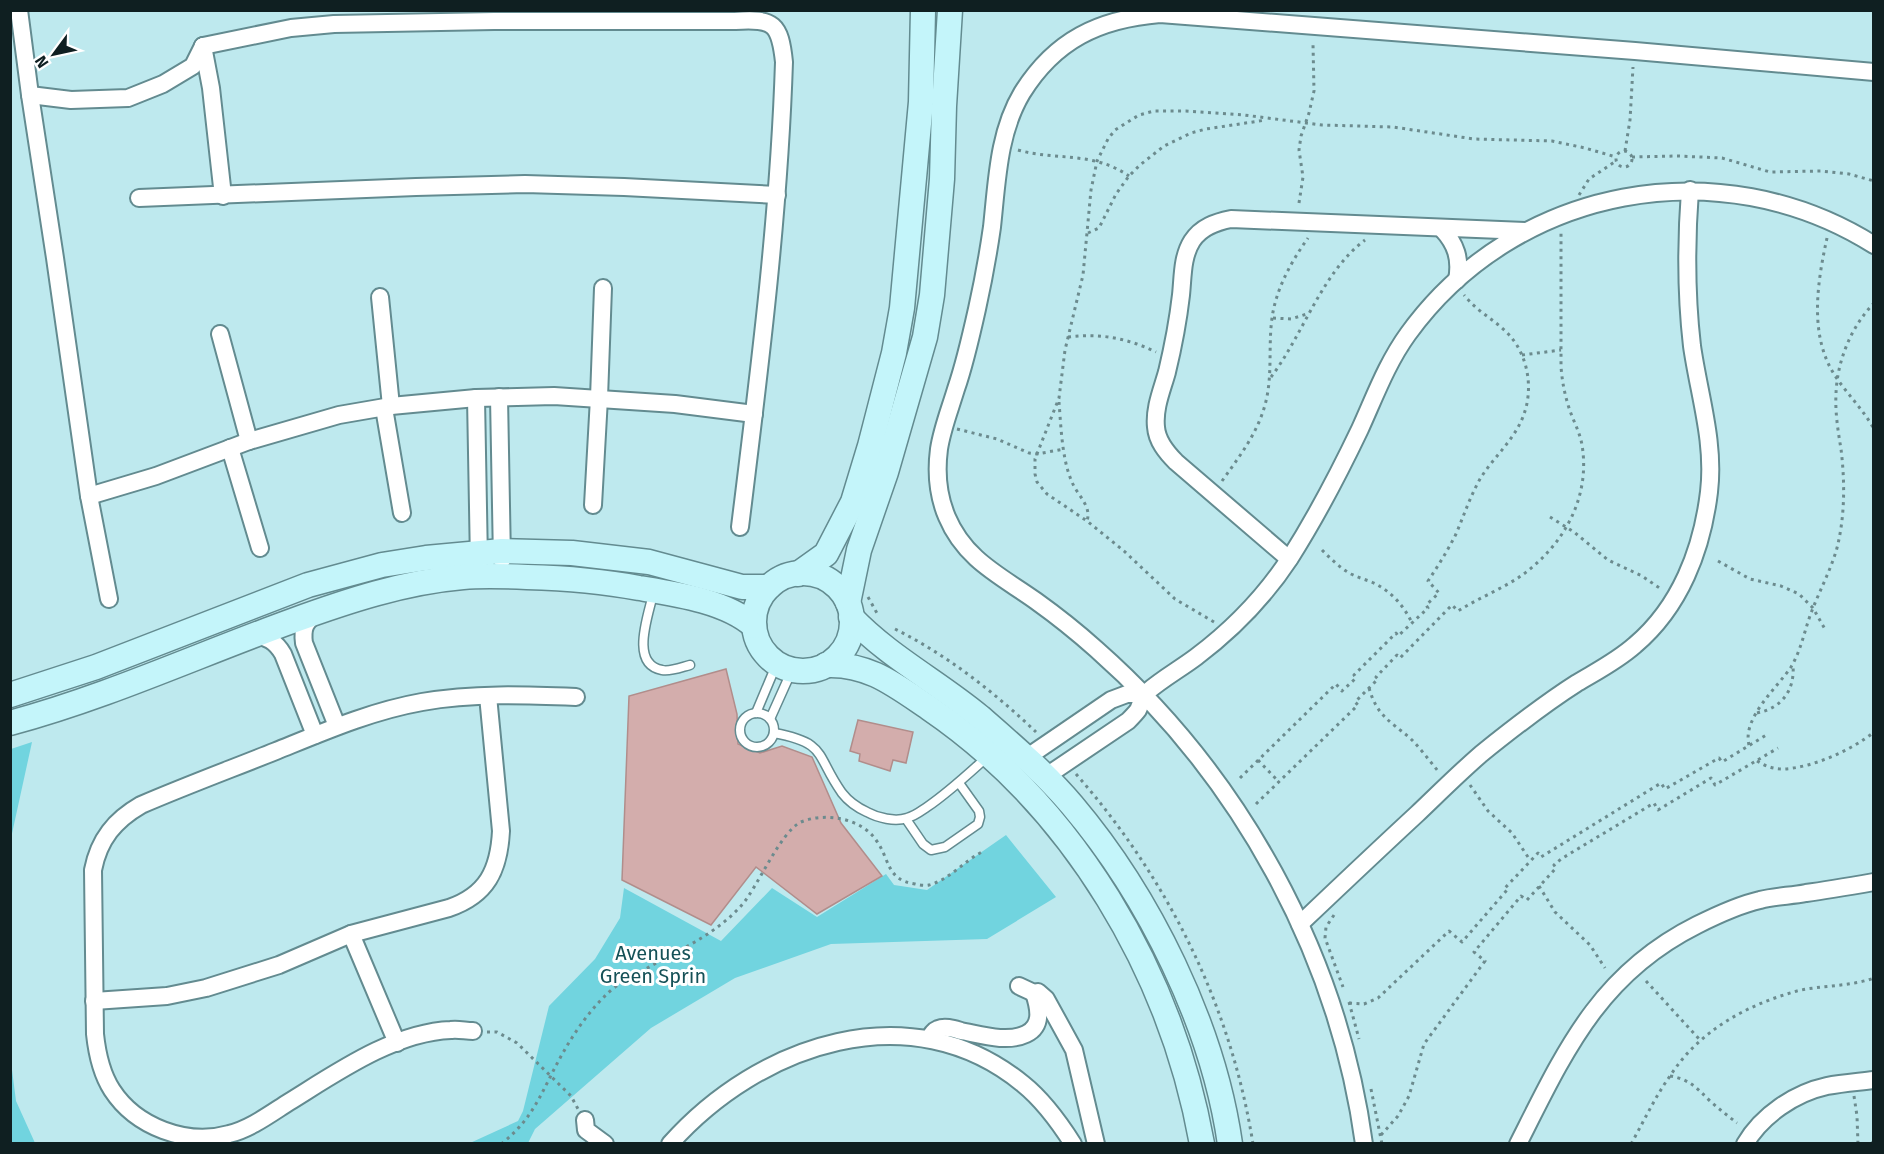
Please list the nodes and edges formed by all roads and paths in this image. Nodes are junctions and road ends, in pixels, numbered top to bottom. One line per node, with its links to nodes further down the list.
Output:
1 (19, 10): 8 (street)
2 (923, 10): 70 (street)
3 (950, 10): 77 (street)
4 (1313, 44): 10 (path)
5 (203, 46): 8 (street); 19 (street); 21 (street)
6 (1635, 51): 7 (street); 12 (path); 51 (street)
7 (1874, 72)
8 (30, 95): 58 (street)
9 (1268, 119): 10 (path); 15 (path); 16 (path)
10 (1304, 123): 14 (path); 23 (path)
11 (1018, 150): 15 (path)
12 (1625, 151): 13 (path); 14 (path)
13 (1632, 157): 14 (path); 17 (path)
14 (1616, 159): 20 (path)
15 (1097, 161): 16 (path); 30 (path)
16 (1129, 176): 30 (path)
17 (1874, 181)
18 (1690, 190): 24 (street); 25 (street); 119 (street)
19 (777, 195): 21 (street); 50 (street)
20 (1579, 195)
21 (223, 196): 22 (street)
22 (139, 198)
23 (1299, 203)
24 (1561, 216): 29 (street); 40 (path)
25 (1831, 221): 31 (street); 44 (path)
26 (1320, 223): 27 (street); 37 (path); 42 (street)
27 (1387, 226): 28 (street); 36 (path)
28 (1442, 229): 29 (street); 32 (street)
29 (1526, 231): 32 (street)
30 (1088, 233): 39 (path)
31 (1873, 244)
32 (1457, 280): 41 (path); 67 (street)
33 (603, 288): 47 (street)
34 (380, 297): 49 (street)
35 (1874, 303): 44 (path)
36 (1309, 313): 37 (path); 43 (path)
37 (1272, 318): 43 (path)
38 (220, 334): 53 (street)
39 (1068, 337): 42 (path); 48 (path)
40 (1561, 350): 41 (path); 64 (path)
41 (1522, 355): 78 (path)
42 (1170, 358): 57 (street)
43 (1270, 378): 57 (path)
44 (1837, 380): 52 (path); 75 (path)
45 (499, 397): 46 (street); 47 (street); 69 (street)
46 (476, 398): 49 (street); 69 (street)
47 (599, 398): 50 (street); 59 (street)
48 (1059, 398): 55 (path); 56 (path)
49 (388, 407): 53 (street); 60 (street)
50 (754, 414): 63 (street)
51 (945, 426): 56 (path); 88 (street)
52 (1874, 429)
53 (249, 441): 54 (street)
54 (230, 448): 58 (street); 65 (street)
55 (1064, 449): 56 (path); 62 (path)
56 (1037, 454): 62 (path)
57 (1213, 494): 67 (street)
58 (89, 496): 74 (street)
59 (593, 505)
60 (402, 513)
61 (1550, 518): 64 (path)
62 (1087, 521): 80 (path)
63 (740, 527)
64 (1566, 527): 72 (path); 87 (path)
65 (260, 548)
66 (1322, 550): 78 (path)
67 (1289, 559): 80 (street)
68 (1718, 561): 75 (path)
69 (491, 564): 71 (street); 73 (street); 76 (street); 89 (street)
70 (798, 574): 71 (street); 77 (street)
71 (769, 586): 79 (street)
72 (1661, 589)
73 (654, 590): 79 (street); 83 (lane)
74 (109, 599)
75 (1813, 608): 81 (path); 85 (path)
76 (323, 609): 82 (street); 96 (street)
77 (850, 610): 84 (street); 104 (street)
78 (1412, 623): 105 (path)
79 (754, 626): 86 (street)
80 (1228, 630): 88 (street)
81 (1826, 631)
82 (246, 637): 95 (street); 100 (street)
83 (690, 665)
84 (826, 665): 86 (street); 103 (street)
85 (1792, 665): 93 (path); 93 (path)
86 (784, 667): 92 (lane); 94 (lane)
87 (1369, 688): 107 (path); 110 (path)
88 (1144, 694): 104 (street); 108 (street); 119 (street)
89 (10, 695)
90 (488, 696): 91 (street); 96 (street); 120 (street)
91 (576, 697)
92 (756, 713): 94 (lane); 98 (lane)
93 (1757, 713): 101 (path)
94 (771, 719): 98 (lane)
95 (10, 723)
96 (337, 726): 100 (street)
97 (1874, 732): 106 (path)
98 (774, 733): 114 (lane)
99 (1768, 734): 101 (path)
100 (315, 735): 124 (street)
101 (1749, 746): 116 (path)
102 (1778, 748): 106 (path)
103 (989, 756): 111 (lane); 142 (street)
104 (1026, 758): 108 (street)
105 (1258, 760): 109 (path); 110 (path)
106 (1756, 761): 118 (path)
107 (1438, 771)
108 (1045, 777): 143 (street)
109 (1240, 778)
110 (1279, 782): 113 (path)
111 (959, 783): 114 (lane); 114 (lane)
112 (1470, 785): 116 (path)
113 (1256, 804)
114 (906, 819)
115 (982, 852): 131 (path)
116 (1530, 860): 125 (path)
117 (1874, 882): 145 (street)
118 (1539, 886): 121 (path); 136 (path)
119 (1300, 924): 144 (street)
120 (351, 934): 124 (street); 129 (street)
121 (1605, 968)
122 (1874, 980): 128 (path)
123 (1646, 981): 128 (path)
124 (94, 1001): 129 (street)
125 (1349, 1003)
126 (473, 1031): 129 (street); 131 (path)
127 (929, 1039): 139 (street); 140 (street); 141 (street)
128 (1700, 1040): 130 (path)
129 (397, 1043)
130 (1670, 1076): 135 (path); 146 (path)
131 (551, 1077): 134 (path); 137 (path)
132 (1874, 1080): 133 (street)
133 (1850, 1083): 147 (street); 148 (path)
134 (585, 1120): 138 (street)
135 (1737, 1123)
136 (1381, 1135)
137 (501, 1143)
138 (605, 1143)
139 (670, 1143)
140 (1073, 1143)
141 (1096, 1143)
142 (1202, 1143)
143 (1230, 1143)
144 (1364, 1143)
145 (1518, 1143)
146 (1631, 1143)
147 (1745, 1143)
148 (1858, 1143)

